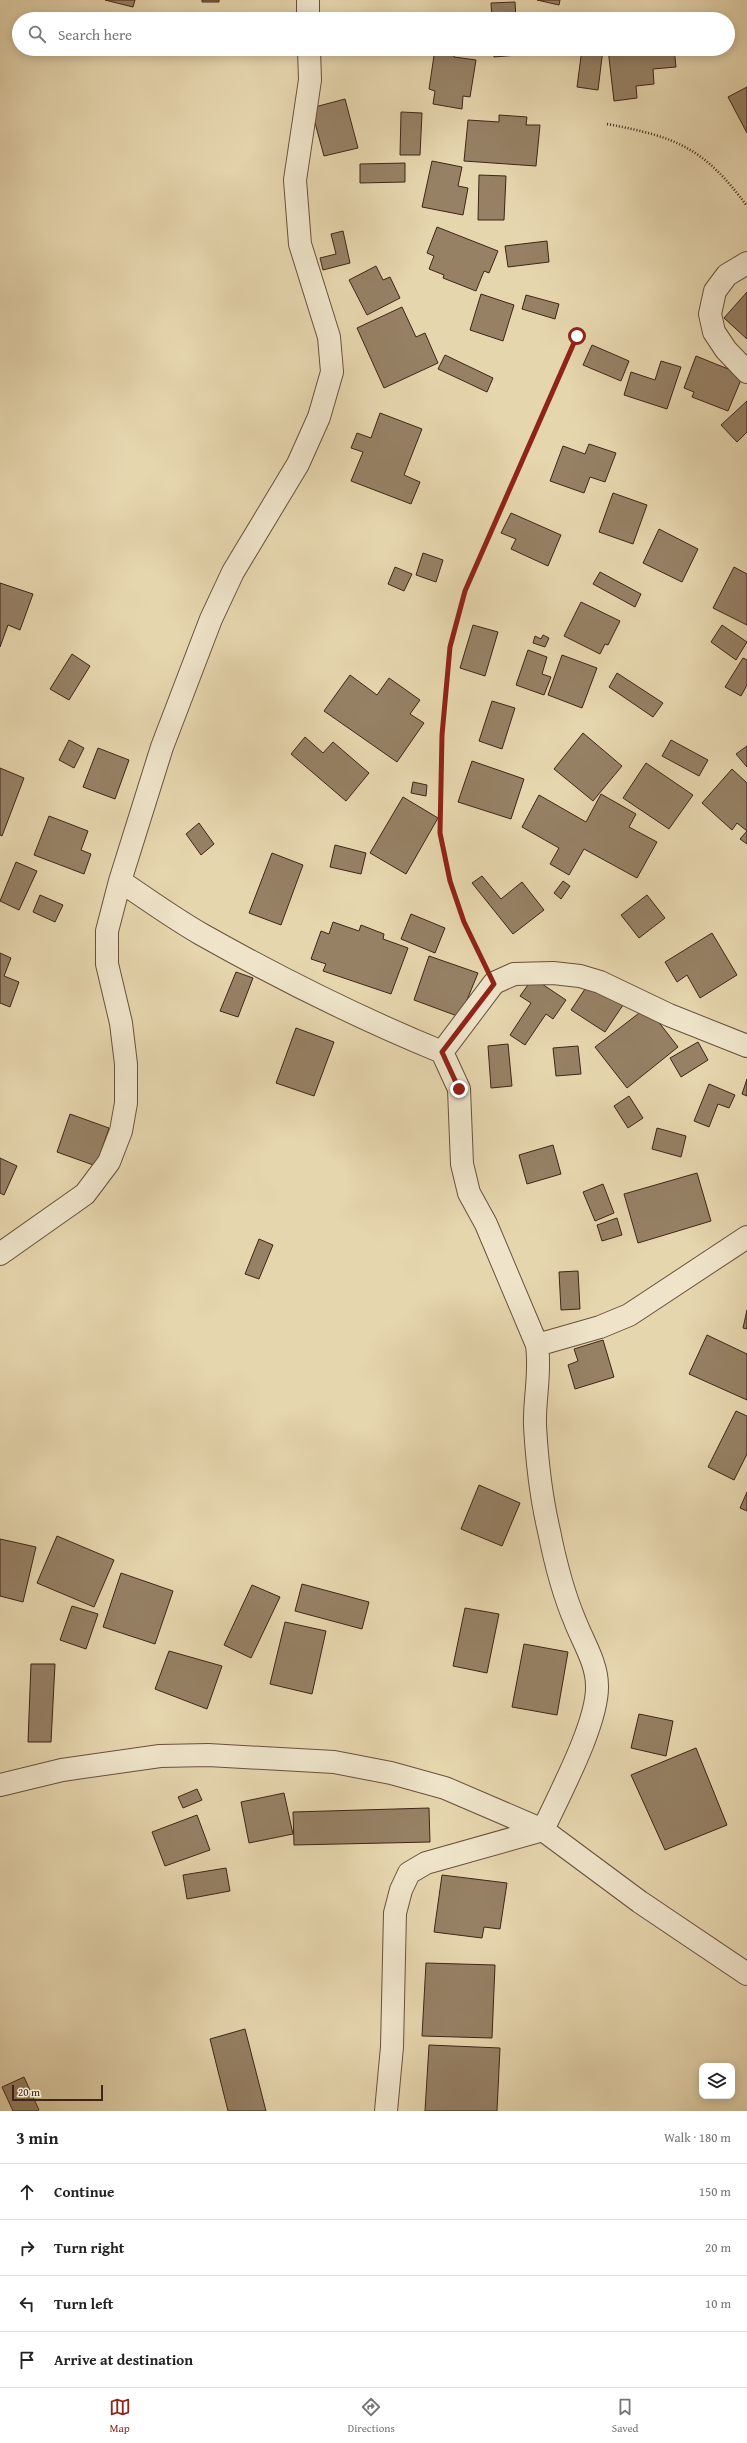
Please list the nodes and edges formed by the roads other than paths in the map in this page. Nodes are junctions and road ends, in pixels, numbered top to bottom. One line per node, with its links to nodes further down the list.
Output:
1 (308, 0): 2 (street)
2 (308, 12)
3 (309, 56): 6 (street)
4 (747, 263): 5 (street)
5 (747, 372)
6 (120, 882): 8 (street); 10 (street)
7 (747, 1046): 8 (street)
8 (442, 1052): 11 (street)
9 (747, 1237): 11 (street)
10 (0, 1254)
11 (536, 1345): 13 (street)
12 (0, 1785): 13 (street)
13 (543, 1830): 14 (street); 15 (street)
14 (747, 1974)
15 (386, 2111)

